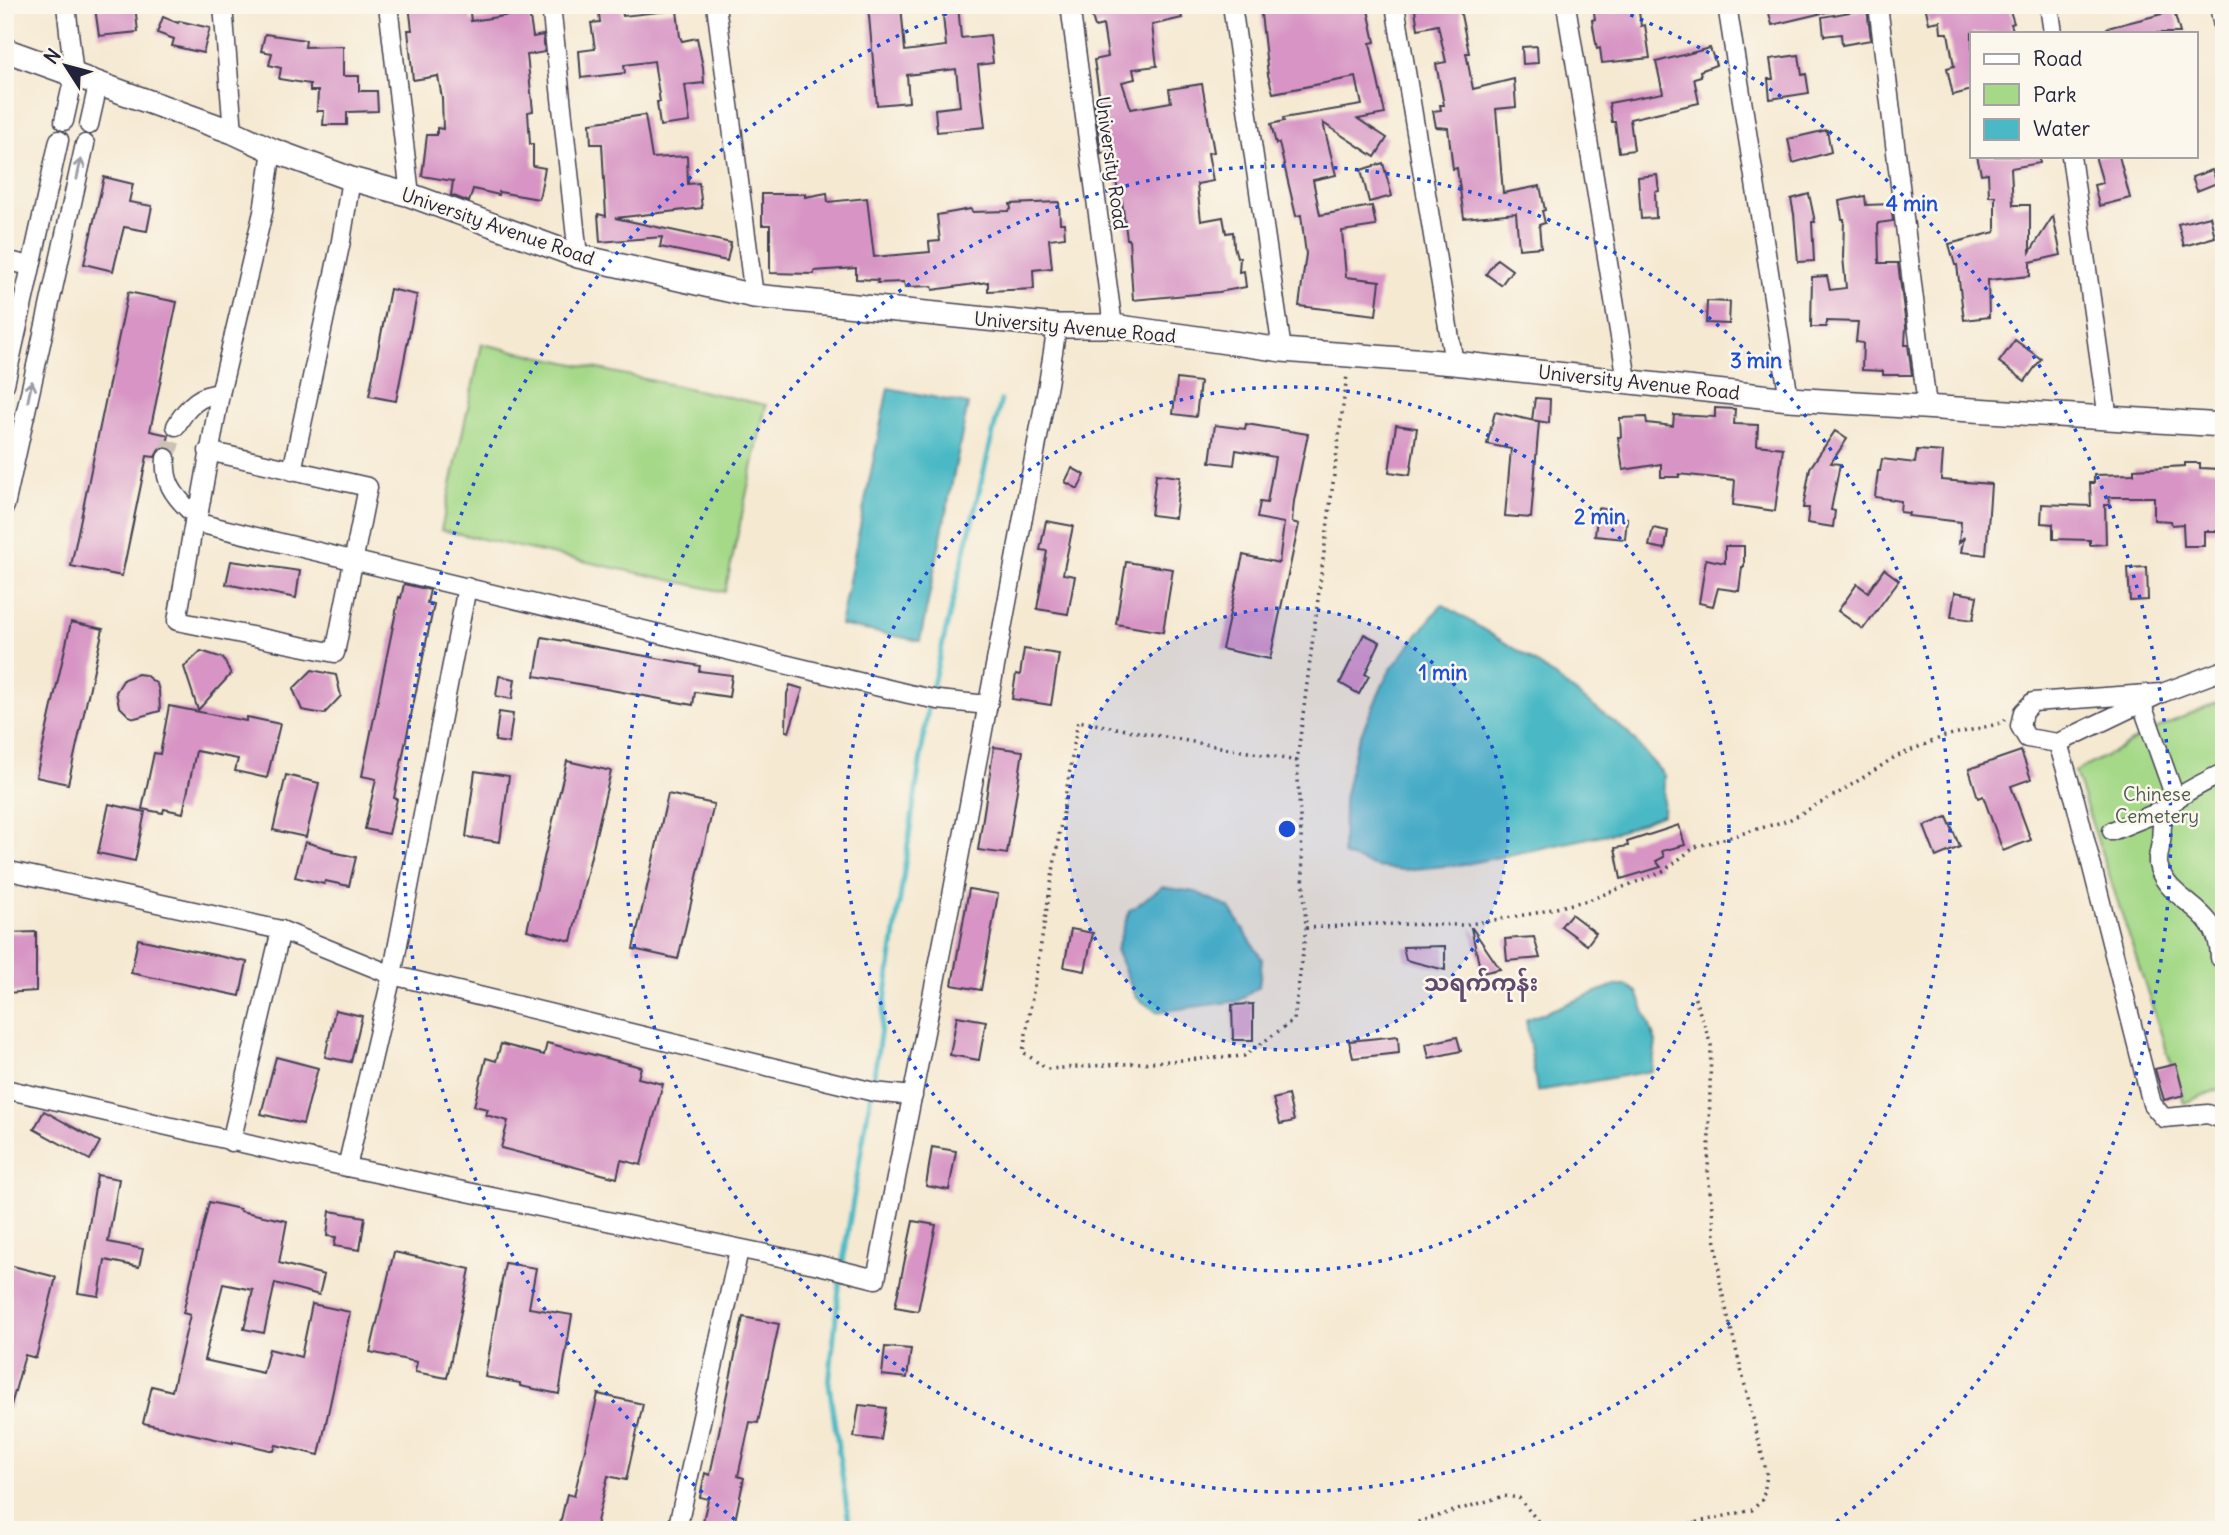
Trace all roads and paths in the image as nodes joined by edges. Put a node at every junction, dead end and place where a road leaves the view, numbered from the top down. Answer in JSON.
{"nodes":[{"id":1,"x":66,"y":5,"type":"edge"},
{"id":2,"x":223,"y":5,"type":"edge"},
{"id":3,"x":388,"y":5,"type":"edge"},
{"id":4,"x":551,"y":5,"type":"edge"},
{"id":5,"x":716,"y":5,"type":"edge"},
{"id":6,"x":1070,"y":5,"type":"edge"},
{"id":7,"x":1232,"y":5,"type":"edge"},
{"id":8,"x":1395,"y":5,"type":"edge"},
{"id":9,"x":1566,"y":5,"type":"edge"},
{"id":10,"x":1727,"y":5,"type":"edge"},
{"id":11,"x":1878,"y":5,"type":"edge"},
{"id":12,"x":2049,"y":5,"type":"edge"},
{"id":13,"x":2219,"y":5,"type":"edge"},
{"id":14,"x":2053,"y":32,"type":"edge"},
{"id":15,"x":2224,"y":32,"type":"edge"},
{"id":16,"x":5,"y":50,"type":"edge"},
{"id":17,"x":74,"y":76,"type":"junction"},
{"id":18,"x":98,"y":85,"type":"junction"},
{"id":19,"x":64,"y":121,"type":"dead end"},
{"id":20,"x":89,"y":125,"type":"dead end"},
{"id":21,"x":233,"y":132,"type":"junction"},
{"id":22,"x":60,"y":140,"type":"dead end"},
{"id":23,"x":85,"y":144,"type":"dead end"},
{"id":24,"x":272,"y":150,"type":"junction"},
{"id":25,"x":2071,"y":158,"type":"edge"},
{"id":26,"x":351,"y":179,"type":"junction"},
{"id":27,"x":410,"y":195,"type":"junction"},
{"id":28,"x":578,"y":256,"type":"junction"},
{"id":29,"x":5,"y":260,"type":"edge"},
{"id":30,"x":30,"y":266,"type":"junction"},
{"id":31,"x":754,"y":296,"type":"junction"},
{"id":32,"x":1057,"y":326,"type":"junction"},
{"id":33,"x":1113,"y":326,"type":"junction"},
{"id":34,"x":1282,"y":349,"type":"junction"},
{"id":35,"x":1349,"y":355,"type":"junction"},
{"id":36,"x":1454,"y":363,"type":"junction"},
{"id":37,"x":1627,"y":380,"type":"junction"},
{"id":38,"x":5,"y":384,"type":"edge"},
{"id":39,"x":220,"y":394,"type":"junction"},
{"id":40,"x":1789,"y":399,"type":"junction"},
{"id":41,"x":1927,"y":406,"type":"junction"},
{"id":42,"x":2108,"y":419,"type":"junction"},
{"id":43,"x":2224,"y":425,"type":"edge"},
{"id":44,"x":176,"y":426,"type":"tunnel mouth"},
{"id":45,"x":208,"y":452,"type":"junction"},
{"id":46,"x":166,"y":458,"type":"tunnel mouth"},
{"id":47,"x":292,"y":471,"type":"junction"},
{"id":48,"x":5,"y":506,"type":"edge"},
{"id":49,"x":197,"y":517,"type":"junction"},
{"id":50,"x":354,"y":560,"type":"junction"},
{"id":51,"x":467,"y":587,"type":"junction"},
{"id":52,"x":2224,"y":670,"type":"edge"},
{"id":53,"x":2162,"y":693,"type":"junction"},
{"id":54,"x":2141,"y":702,"type":"junction"},
{"id":55,"x":988,"y":705,"type":"junction"},
{"id":56,"x":1998,"y":723,"type":"dead end"},
{"id":57,"x":2058,"y":743,"type":"junction"},
{"id":58,"x":1297,"y":761,"type":"junction"},
{"id":59,"x":2224,"y":772,"type":"edge"},
{"id":60,"x":2171,"y":804,"type":"junction"},
{"id":61,"x":2112,"y":831,"type":"dead end"},
{"id":62,"x":5,"y":870,"type":"edge"},
{"id":63,"x":1306,"y":928,"type":"junction"},
{"id":64,"x":281,"y":930,"type":"junction"},
{"id":65,"x":2220,"y":958,"type":"dead end"},
{"id":66,"x":392,"y":975,"type":"junction"},
{"id":67,"x":1695,"y":996,"type":"dead end"},
{"id":68,"x":5,"y":1089,"type":"edge"},
{"id":69,"x":913,"y":1096,"type":"junction"},
{"id":70,"x":2224,"y":1120,"type":"edge"},
{"id":71,"x":231,"y":1142,"type":"junction"},
{"id":72,"x":347,"y":1167,"type":"junction"},
{"id":73,"x":738,"y":1250,"type":"junction"},
{"id":74,"x":1696,"y":1522,"type":"junction"},
{"id":75,"x":677,"y":1530,"type":"edge"},
{"id":76,"x":1391,"y":1530,"type":"edge"},
{"id":77,"x":1545,"y":1530,"type":"edge"},
{"id":78,"x":1662,"y":1530,"type":"edge"},
{"id":79,"x":1691,"y":1530,"type":"edge"}],
"edges":[{"from":1,"to":17,"type":"street"},
{"from":2,"to":21,"type":"street"},
{"from":3,"to":27,"type":"street"},
{"from":4,"to":28,"type":"street"},
{"from":5,"to":31,"type":"street"},
{"from":6,"to":33,"type":"street","name":"University Road"},
{"from":7,"to":34,"type":"street"},
{"from":8,"to":36,"type":"street"},
{"from":9,"to":37,"type":"street"},
{"from":10,"to":40,"type":"street"},
{"from":11,"to":41,"type":"street"},
{"from":12,"to":14,"type":"street"},
{"from":13,"to":15,"type":"street"},
{"from":16,"to":17,"type":"main road","name":"University Avenue Road"},
{"from":17,"to":18,"type":"main road","name":"University Avenue Road"},
{"from":17,"to":19,"type":"street"},
{"from":18,"to":20,"type":"street"},
{"from":18,"to":21,"type":"main road","name":"University Avenue Road"},
{"from":21,"to":24,"type":"main road","name":"University Avenue Road"},
{"from":22,"to":30,"type":"street"},
{"from":48,"to":23,"type":"street","one_way":true},
{"from":24,"to":26,"type":"main road","name":"University Avenue Road"},
{"from":24,"to":39,"type":"street"},
{"from":25,"to":42,"type":"street"},
{"from":26,"to":27,"type":"main road","name":"University Avenue Road"},
{"from":26,"to":47,"type":"street"},
{"from":27,"to":28,"type":"main road","name":"University Avenue Road"},
{"from":28,"to":31,"type":"main road","name":"University Avenue Road"},
{"from":29,"to":30,"type":"street"},
{"from":30,"to":38,"type":"street"},
{"from":31,"to":32,"type":"main road","name":"University Avenue Road"},
{"from":32,"to":33,"type":"main road","name":"University Avenue Road"},
{"from":32,"to":55,"type":"street"},
{"from":33,"to":34,"type":"main road","name":"University Avenue Road"},
{"from":34,"to":35,"type":"main road","name":"University Avenue Road"},
{"from":35,"to":36,"type":"main road","name":"University Avenue Road"},
{"from":35,"to":58,"type":"path"},
{"from":36,"to":37,"type":"main road","name":"University Avenue Road"},
{"from":37,"to":40,"type":"main road","name":"University Avenue Road"},
{"from":39,"to":44,"type":"street"},
{"from":39,"to":45,"type":"street"},
{"from":40,"to":41,"type":"main road","name":"University Avenue Road"},
{"from":41,"to":42,"type":"main road","name":"University Avenue Road"},
{"from":42,"to":43,"type":"main road","name":"University Avenue Road"},
{"from":45,"to":47,"type":"street"},
{"from":45,"to":49,"type":"street"},
{"from":46,"to":49,"type":"street"},
{"from":47,"to":50,"type":"street"},
{"from":49,"to":50,"type":"street"},
{"from":49,"to":50,"type":"street"},
{"from":50,"to":51,"type":"street"},
{"from":51,"to":55,"type":"street"},
{"from":51,"to":66,"type":"street"},
{"from":52,"to":53,"type":"street"},
{"from":53,"to":54,"type":"street"},
{"from":53,"to":57,"type":"street"},
{"from":54,"to":57,"type":"street"},
{"from":54,"to":60,"type":"street"},
{"from":55,"to":69,"type":"street"},
{"from":56,"to":63,"type":"path"},
{"from":57,"to":70,"type":"street"},
{"from":58,"to":63,"type":"path"},
{"from":58,"to":63,"type":"path"},
{"from":59,"to":60,"type":"street"},
{"from":60,"to":61,"type":"street"},
{"from":60,"to":65,"type":"street"},
{"from":62,"to":64,"type":"street"},
{"from":64,"to":66,"type":"street"},
{"from":64,"to":71,"type":"street"},
{"from":66,"to":69,"type":"street"},
{"from":66,"to":72,"type":"street"},
{"from":67,"to":74,"type":"path"},
{"from":68,"to":71,"type":"street"},
{"from":69,"to":73,"type":"street"},
{"from":71,"to":72,"type":"street"},
{"from":72,"to":73,"type":"street"},
{"from":73,"to":75,"type":"street"},
{"from":74,"to":78,"type":"path"},
{"from":74,"to":79,"type":"path"},
{"from":76,"to":77,"type":"path"}]}
